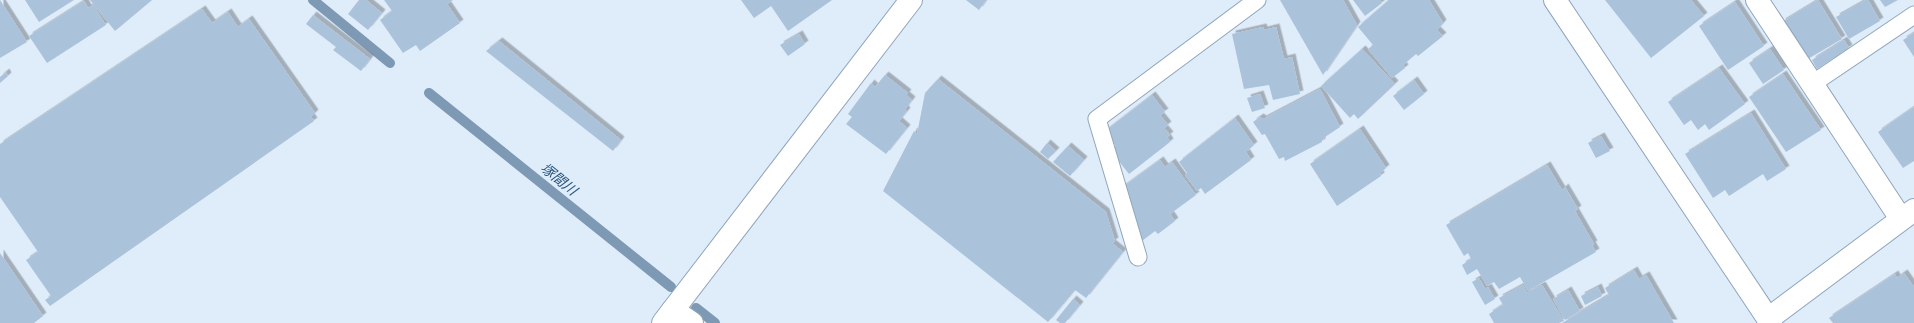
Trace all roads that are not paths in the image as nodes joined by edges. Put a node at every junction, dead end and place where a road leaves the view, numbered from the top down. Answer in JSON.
{"nodes":[{"id":1,"x":911,"y":0,"type":"edge"},
{"id":2,"x":1258,"y":0,"type":"edge"},
{"id":3,"x":1555,"y":0,"type":"edge"},
{"id":4,"x":1757,"y":0,"type":"edge"},
{"id":5,"x":1914,"y":15,"type":"edge"},
{"id":6,"x":1812,"y":84,"type":"junction"},
{"id":7,"x":1907,"y":214,"type":"edge"},
{"id":8,"x":1138,"y":257,"type":"dead end"},
{"id":9,"x":668,"y":317,"type":"edge"},
{"id":10,"x":1770,"y":321,"type":"edge"},
{"id":11,"x":692,"y":323,"type":"edge"}],
"edges":[{"from":1,"to":9,"type":"street"},
{"from":2,"to":8,"type":"lane"},
{"from":3,"to":10,"type":"street"},
{"from":4,"to":6,"type":"street"},
{"from":5,"to":6,"type":"lane"},
{"from":6,"to":7,"type":"street"},
{"from":7,"to":10,"type":"street"},
{"from":9,"to":11,"type":"street"}]}
